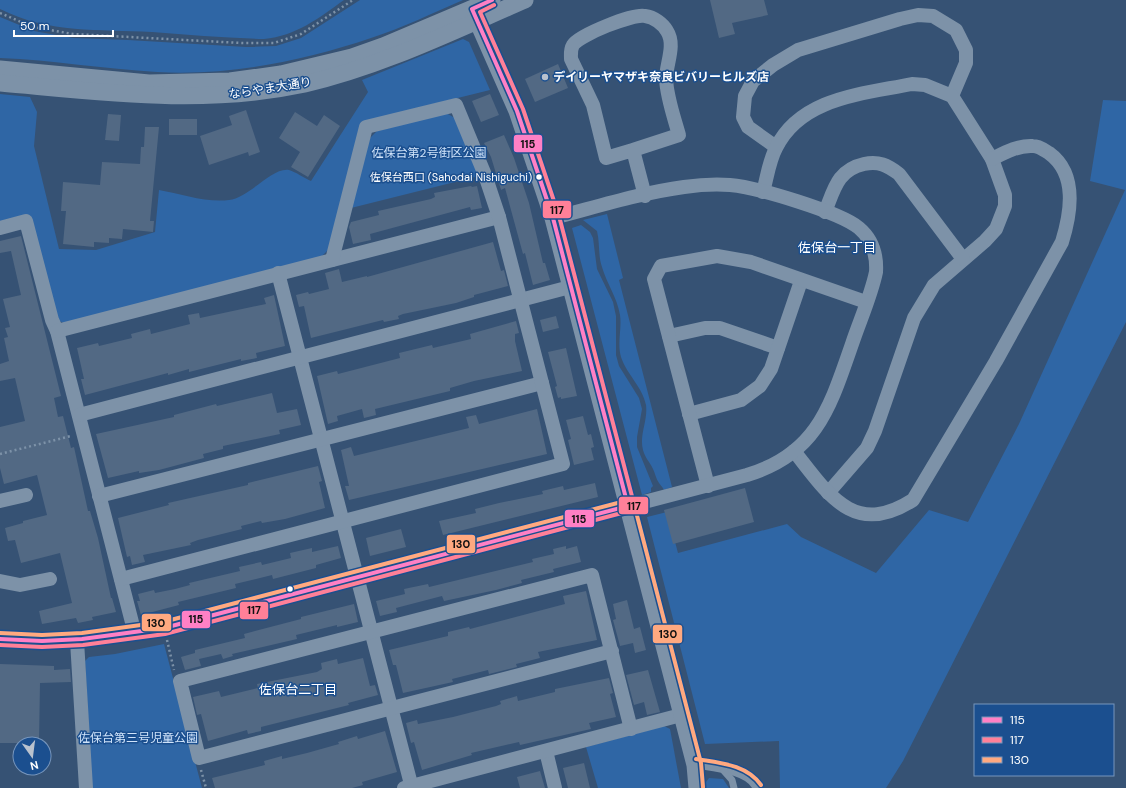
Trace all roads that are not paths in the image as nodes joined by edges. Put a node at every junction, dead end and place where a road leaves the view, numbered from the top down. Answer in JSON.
{"nodes":[{"id":1,"x":492,"y":0,"type":"edge"},
{"id":2,"x":526,"y":0,"type":"edge"},
{"id":3,"x":475,"y":15,"type":"junction"},
{"id":4,"x":0,"y":69,"type":"edge"},
{"id":5,"x":0,"y":83,"type":"edge"},
{"id":6,"x":952,"y":96,"type":"junction"},
{"id":7,"x":776,"y":148,"type":"junction"},
{"id":8,"x":633,"y":150,"type":"junction"},
{"id":9,"x":992,"y":159,"type":"junction"},
{"id":10,"x":763,"y":192,"type":"junction"},
{"id":11,"x":644,"y":196,"type":"junction"},
{"id":12,"x":825,"y":212,"type":"junction"},
{"id":13,"x":499,"y":217,"type":"junction"},
{"id":14,"x":554,"y":218,"type":"junction"},
{"id":15,"x":0,"y":228,"type":"edge"},
{"id":16,"x":963,"y":259,"type":"junction"},
{"id":17,"x":332,"y":260,"type":"junction"},
{"id":18,"x":278,"y":273,"type":"junction"},
{"id":19,"x":801,"y":281,"type":"junction"},
{"id":20,"x":570,"y":287,"type":"junction"},
{"id":21,"x":521,"y":300,"type":"junction"},
{"id":22,"x":866,"y":302,"type":"junction"},
{"id":23,"x":57,"y":331,"type":"junction"},
{"id":24,"x":669,"y":336,"type":"junction"},
{"id":25,"x":778,"y":348,"type":"junction"},
{"id":26,"x":300,"y":357,"type":"junction"},
{"id":27,"x":542,"y":383,"type":"junction"},
{"id":28,"x":689,"y":414,"type":"junction"},
{"id":29,"x":79,"y":415,"type":"junction"},
{"id":30,"x":322,"y":440,"type":"junction"},
{"id":31,"x":794,"y":451,"type":"junction"},
{"id":32,"x":708,"y":486,"type":"junction"},
{"id":33,"x":828,"y":493,"type":"junction"},
{"id":34,"x":26,"y":495,"type":"dead end"},
{"id":35,"x":99,"y":496,"type":"junction"},
{"id":36,"x":0,"y":501,"type":"edge"},
{"id":37,"x":628,"y":506,"type":"junction"},
{"id":38,"x":343,"y":521,"type":"junction"},
{"id":39,"x":357,"y":576,"type":"junction"},
{"id":40,"x":50,"y":579,"type":"dead end"},
{"id":41,"x":121,"y":579,"type":"junction"},
{"id":42,"x":0,"y":582,"type":"edge"},
{"id":43,"x":371,"y":631,"type":"junction"},
{"id":44,"x":135,"y":634,"type":"junction"},
{"id":45,"x":0,"y":639,"type":"edge"},
{"id":46,"x":77,"y":641,"type":"junction"},
{"id":47,"x":612,"y":651,"type":"junction"},
{"id":48,"x":391,"y":708,"type":"junction"},
{"id":49,"x":681,"y":715,"type":"junction"},
{"id":50,"x":631,"y":729,"type":"junction"},
{"id":51,"x":546,"y":751,"type":"junction"},
{"id":52,"x":695,"y":765,"type":"junction"},
{"id":53,"x":724,"y":771,"type":"junction"},
{"id":54,"x":409,"y":787,"type":"edge"},
{"id":55,"x":86,"y":788,"type":"edge"},
{"id":56,"x":555,"y":788,"type":"edge"},
{"id":57,"x":697,"y":788,"type":"edge"},
{"id":58,"x":734,"y":788,"type":"edge"},
{"id":59,"x":756,"y":788,"type":"edge"}],
"edges":[{"from":1,"to":3,"type":"street","name":"ならやま大通り"},
{"from":2,"to":3,"type":"street","name":"ならやま大通り"},
{"from":3,"to":4,"type":"street","name":"ならやま大通り"},
{"from":3,"to":5,"type":"street","name":"ならやま大通り"},
{"from":3,"to":14,"type":"street"},
{"from":6,"to":7,"type":"street"},
{"from":6,"to":7,"type":"street"},
{"from":6,"to":9,"type":"street"},
{"from":7,"to":10,"type":"street"},
{"from":8,"to":8,"type":"street"},
{"from":8,"to":11,"type":"street"},
{"from":9,"to":16,"type":"street"},
{"from":9,"to":33,"type":"street"},
{"from":10,"to":11,"type":"street"},
{"from":10,"to":12,"type":"street"},
{"from":11,"to":14,"type":"street"},
{"from":12,"to":16,"type":"street"},
{"from":12,"to":22,"type":"street"},
{"from":13,"to":17,"type":"street"},
{"from":13,"to":17,"type":"street"},
{"from":13,"to":21,"type":"street"},
{"from":14,"to":20,"type":"street"},
{"from":15,"to":23,"type":"street"},
{"from":16,"to":33,"type":"street"},
{"from":17,"to":18,"type":"street"},
{"from":18,"to":23,"type":"street"},
{"from":18,"to":26,"type":"street"},
{"from":19,"to":22,"type":"street"},
{"from":19,"to":24,"type":"street"},
{"from":19,"to":25,"type":"street"},
{"from":20,"to":21,"type":"street"},
{"from":20,"to":37,"type":"street"},
{"from":21,"to":26,"type":"street"},
{"from":21,"to":27,"type":"street"},
{"from":22,"to":31,"type":"street"},
{"from":23,"to":29,"type":"street"},
{"from":24,"to":25,"type":"street"},
{"from":24,"to":28,"type":"street"},
{"from":25,"to":28,"type":"street"},
{"from":26,"to":29,"type":"street"},
{"from":26,"to":30,"type":"street"},
{"from":27,"to":30,"type":"street"},
{"from":27,"to":38,"type":"street"},
{"from":28,"to":32,"type":"street"},
{"from":29,"to":35,"type":"street"},
{"from":30,"to":35,"type":"street"},
{"from":30,"to":38,"type":"street"},
{"from":31,"to":32,"type":"street"},
{"from":31,"to":33,"type":"street"},
{"from":32,"to":37,"type":"street"},
{"from":34,"to":36,"type":"street"},
{"from":35,"to":41,"type":"street"},
{"from":37,"to":39,"type":"street"},
{"from":37,"to":49,"type":"street"},
{"from":38,"to":39,"type":"street"},
{"from":38,"to":41,"type":"street"},
{"from":39,"to":43,"type":"street"},
{"from":39,"to":44,"type":"street"},
{"from":40,"to":42,"type":"street"},
{"from":41,"to":44,"type":"street"},
{"from":43,"to":47,"type":"street"},
{"from":43,"to":48,"type":"street"},
{"from":43,"to":48,"type":"street"},
{"from":44,"to":46,"type":"street"},
{"from":45,"to":46,"type":"street"},
{"from":46,"to":55,"type":"street"},
{"from":47,"to":48,"type":"street"},
{"from":47,"to":50,"type":"street"},
{"from":48,"to":54,"type":"street"},
{"from":49,"to":50,"type":"street"},
{"from":49,"to":52,"type":"street"},
{"from":50,"to":51,"type":"street"},
{"from":51,"to":54,"type":"street"},
{"from":51,"to":56,"type":"street"},
{"from":52,"to":53,"type":"lane"},
{"from":52,"to":57,"type":"street"},
{"from":53,"to":58,"type":"lane"},
{"from":53,"to":59,"type":"lane"}]}
